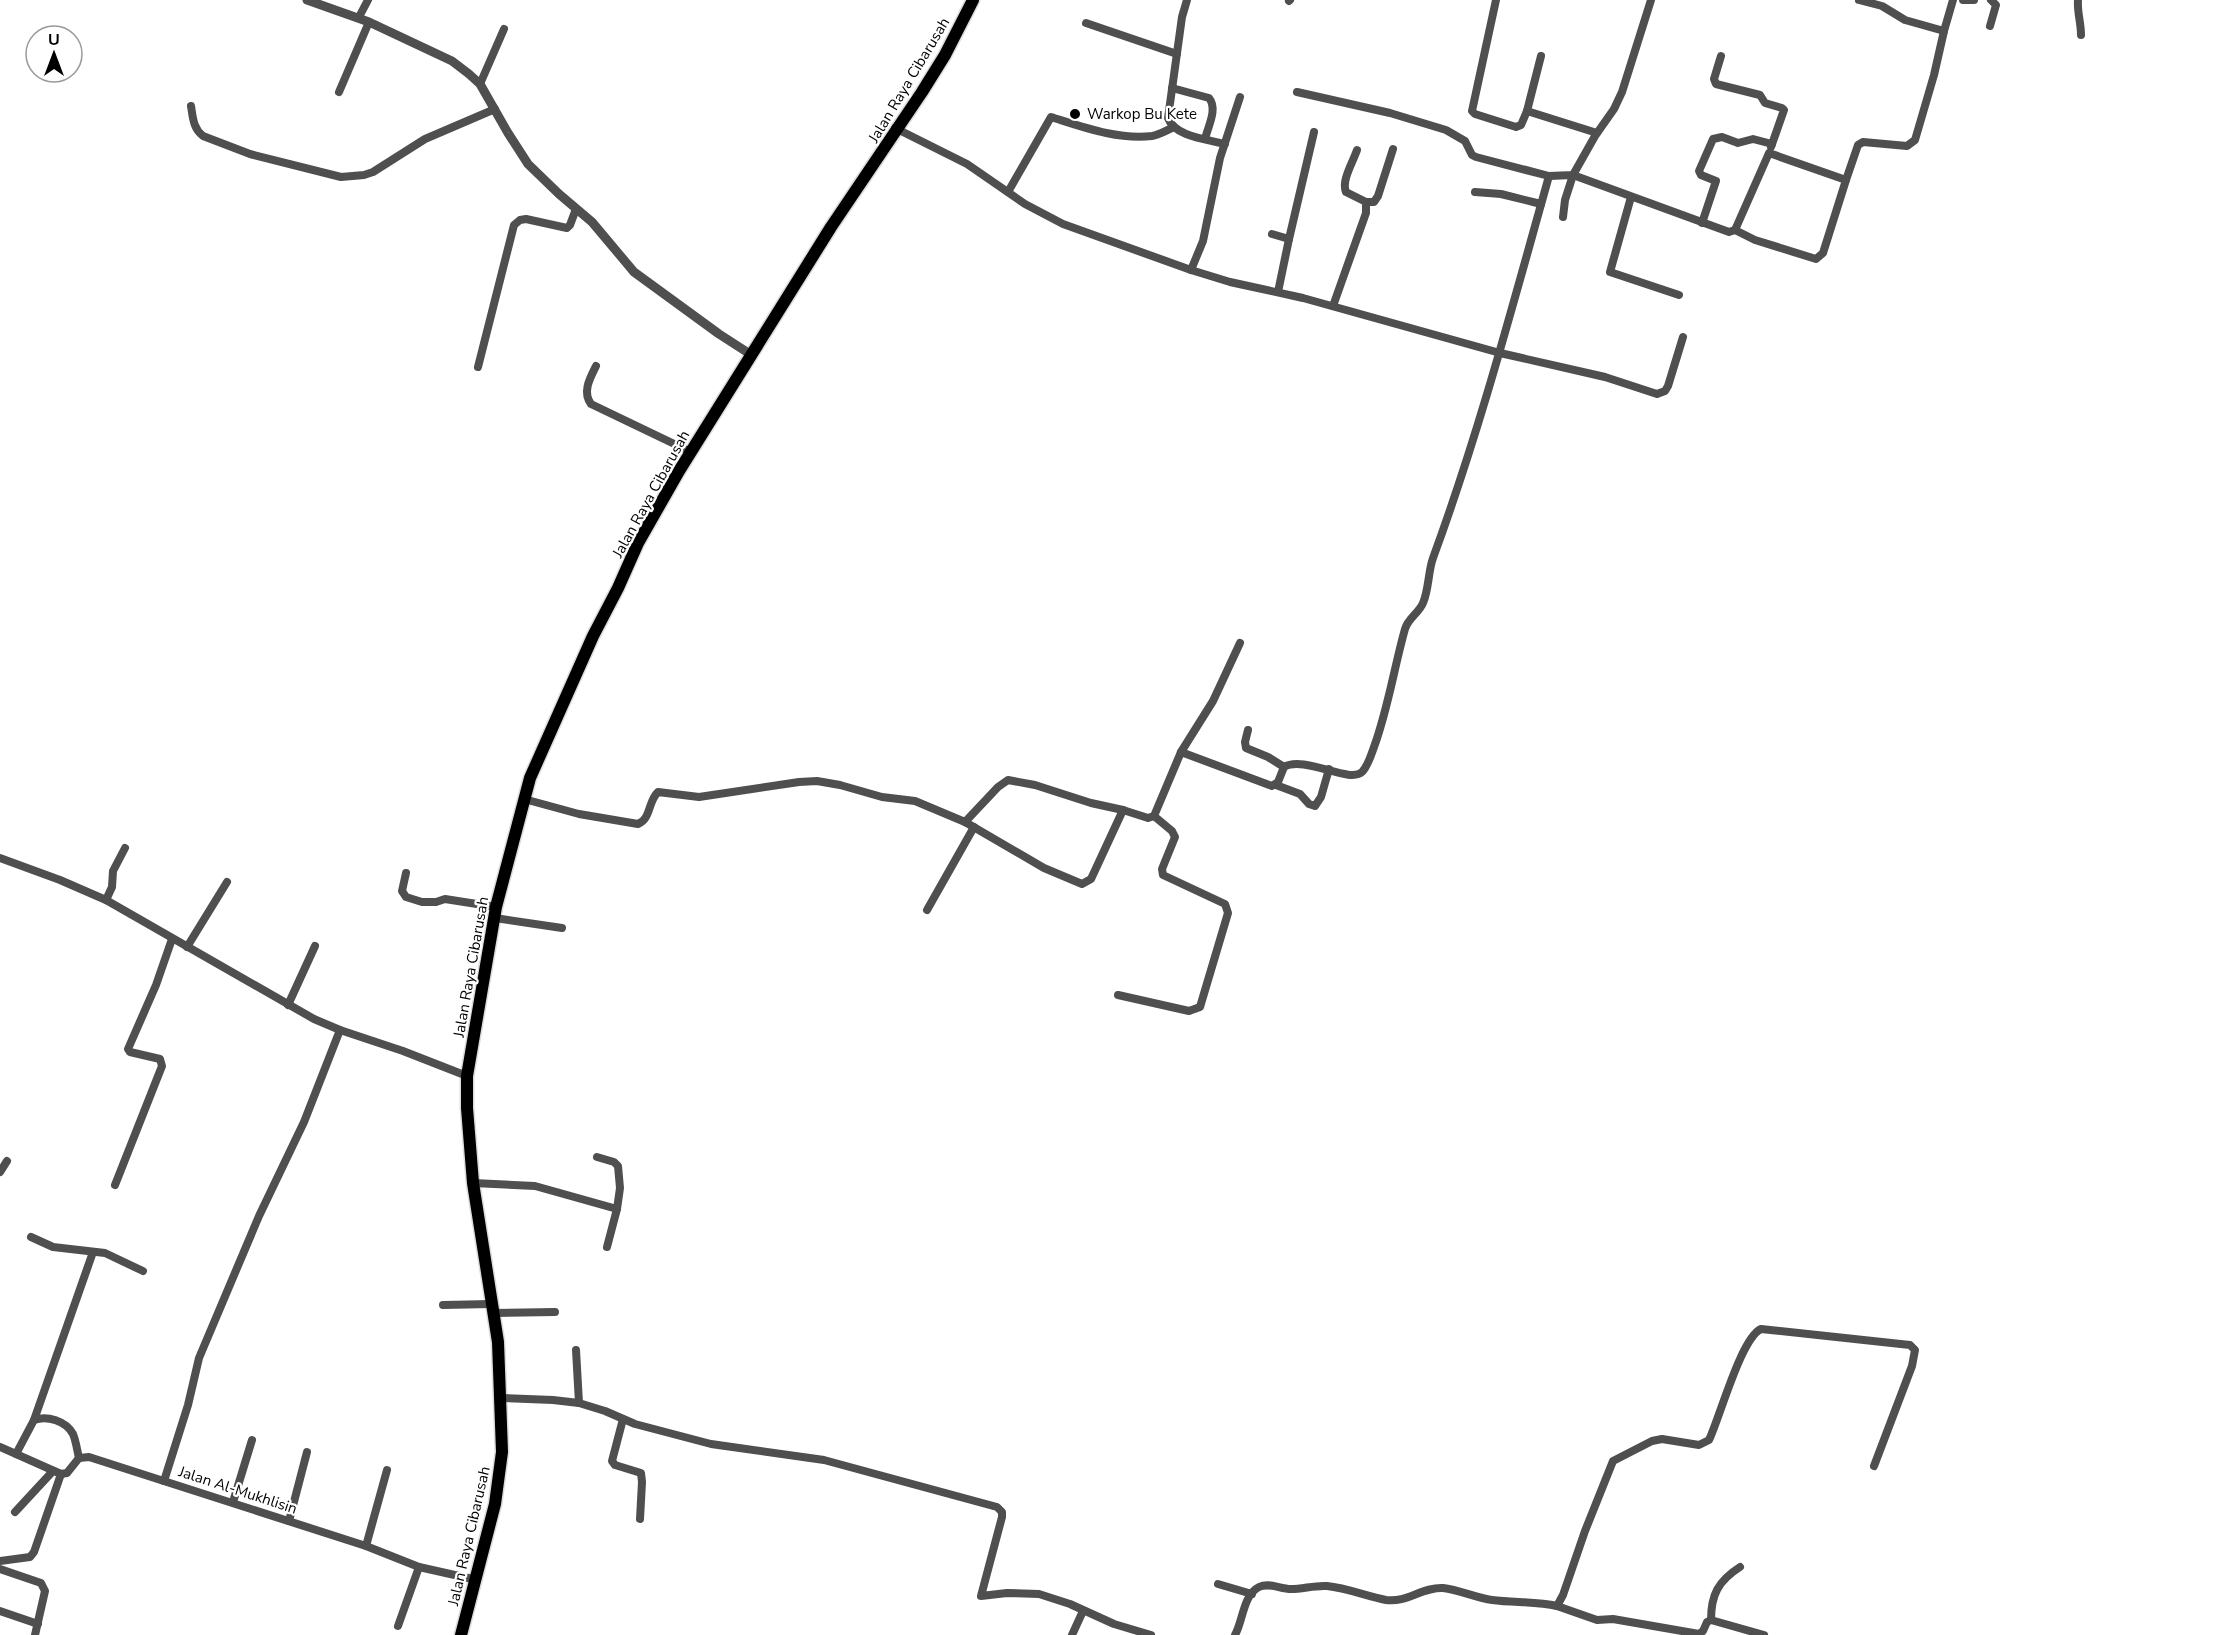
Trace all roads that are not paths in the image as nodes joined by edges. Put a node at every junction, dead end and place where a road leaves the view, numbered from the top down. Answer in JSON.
{"nodes":[{"id":1,"x":307,"y":0,"type":"edge"},
{"id":2,"x":368,"y":0,"type":"edge"},
{"id":3,"x":971,"y":0,"type":"edge"},
{"id":4,"x":1186,"y":0,"type":"edge"},
{"id":5,"x":1496,"y":0,"type":"edge"},
{"id":6,"x":1651,"y":0,"type":"edge"},
{"id":7,"x":1862,"y":0,"type":"edge"},
{"id":8,"x":1953,"y":0,"type":"edge"},
{"id":9,"x":1963,"y":0,"type":"edge"},
{"id":10,"x":1974,"y":0,"type":"edge"},
{"id":11,"x":1992,"y":0,"type":"edge"},
{"id":12,"x":2078,"y":0,"type":"edge"},
{"id":13,"x":358,"y":17,"type":"junction"},
{"id":14,"x":369,"y":22,"type":"junction"},
{"id":15,"x":1086,"y":23,"type":"dead end"},
{"id":16,"x":1990,"y":26,"type":"dead end"},
{"id":17,"x":504,"y":29,"type":"dead end"},
{"id":18,"x":1944,"y":31,"type":"junction"},
{"id":19,"x":2081,"y":34,"type":"dead end"},
{"id":20,"x":1177,"y":54,"type":"junction"},
{"id":21,"x":1541,"y":56,"type":"dead end"},
{"id":22,"x":1721,"y":56,"type":"dead end"},
{"id":23,"x":480,"y":84,"type":"junction"},
{"id":24,"x":1172,"y":88,"type":"junction"},
{"id":25,"x":339,"y":92,"type":"dead end"},
{"id":26,"x":1297,"y":92,"type":"dead end"},
{"id":27,"x":1240,"y":98,"type":"dead end"},
{"id":28,"x":191,"y":106,"type":"dead end"},
{"id":29,"x":495,"y":110,"type":"junction"},
{"id":30,"x":1527,"y":111,"type":"junction"},
{"id":31,"x":1174,"y":128,"type":"junction"},
{"id":32,"x":896,"y":129,"type":"junction"},
{"id":33,"x":1314,"y":132,"type":"dead end"},
{"id":34,"x":1597,"y":133,"type":"junction"},
{"id":35,"x":1205,"y":139,"type":"junction"},
{"id":36,"x":1225,"y":144,"type":"junction"},
{"id":37,"x":1393,"y":149,"type":"dead end"},
{"id":38,"x":1770,"y":149,"type":"junction"},
{"id":39,"x":1357,"y":150,"type":"dead end"},
{"id":40,"x":1574,"y":175,"type":"junction"},
{"id":41,"x":1549,"y":176,"type":"junction"},
{"id":42,"x":1846,"y":180,"type":"junction"},
{"id":43,"x":1008,"y":192,"type":"junction"},
{"id":44,"x":1475,"y":192,"type":"dead end"},
{"id":45,"x":1630,"y":197,"type":"junction"},
{"id":46,"x":1366,"y":202,"type":"junction"},
{"id":47,"x":1541,"y":204,"type":"junction"},
{"id":48,"x":576,"y":209,"type":"junction"},
{"id":49,"x":1563,"y":217,"type":"dead end"},
{"id":50,"x":1702,"y":223,"type":"junction"},
{"id":51,"x":1735,"y":230,"type":"junction"},
{"id":52,"x":1272,"y":234,"type":"dead end"},
{"id":53,"x":1289,"y":238,"type":"junction"},
{"id":54,"x":1191,"y":270,"type":"junction"},
{"id":55,"x":1278,"y":292,"type":"junction"},
{"id":56,"x":1679,"y":296,"type":"dead end"},
{"id":57,"x":1333,"y":306,"type":"junction"},
{"id":58,"x":1683,"y":337,"type":"dead end"},
{"id":59,"x":1500,"y":353,"type":"junction"},
{"id":60,"x":750,"y":354,"type":"junction"},
{"id":61,"x":596,"y":366,"type":"dead end"},
{"id":62,"x":478,"y":367,"type":"dead end"},
{"id":63,"x":691,"y":452,"type":"junction"},
{"id":64,"x":1240,"y":643,"type":"dead end"},
{"id":65,"x":1248,"y":730,"type":"dead end"},
{"id":66,"x":1181,"y":752,"type":"junction"},
{"id":67,"x":1284,"y":767,"type":"junction"},
{"id":68,"x":1329,"y":769,"type":"junction"},
{"id":69,"x":1276,"y":785,"type":"junction"},
{"id":70,"x":524,"y":799,"type":"junction"},
{"id":71,"x":1123,"y":810,"type":"junction"},
{"id":72,"x":1154,"y":816,"type":"junction"},
{"id":73,"x":965,"y":822,"type":"junction"},
{"id":74,"x":974,"y":827,"type":"junction"},
{"id":75,"x":125,"y":848,"type":"dead end"},
{"id":76,"x":0,"y":858,"type":"edge"},
{"id":77,"x":406,"y":873,"type":"dead end"},
{"id":78,"x":227,"y":882,"type":"dead end"},
{"id":79,"x":106,"y":900,"type":"junction"},
{"id":80,"x":927,"y":910,"type":"dead end"},
{"id":81,"x":496,"y":912,"type":"junction"},
{"id":82,"x":562,"y":928,"type":"dead end"},
{"id":83,"x":172,"y":939,"type":"junction"},
{"id":84,"x":315,"y":946,"type":"dead end"},
{"id":85,"x":188,"y":947,"type":"junction"},
{"id":86,"x":1118,"y":995,"type":"dead end"},
{"id":87,"x":288,"y":1005,"type":"junction"},
{"id":88,"x":340,"y":1030,"type":"junction"},
{"id":89,"x":467,"y":1076,"type":"junction"},
{"id":90,"x":597,"y":1157,"type":"dead end"},
{"id":91,"x":7,"y":1161,"type":"dead end"},
{"id":92,"x":0,"y":1172,"type":"edge"},
{"id":93,"x":473,"y":1183,"type":"junction"},
{"id":94,"x":115,"y":1185,"type":"dead end"},
{"id":95,"x":617,"y":1209,"type":"junction"},
{"id":96,"x":31,"y":1237,"type":"dead end"},
{"id":97,"x":607,"y":1247,"type":"dead end"},
{"id":98,"x":93,"y":1252,"type":"junction"},
{"id":99,"x":143,"y":1271,"type":"dead end"},
{"id":100,"x":443,"y":1305,"type":"dead end"},
{"id":101,"x":492,"y":1309,"type":"junction"},
{"id":102,"x":555,"y":1312,"type":"dead end"},
{"id":103,"x":576,"y":1350,"type":"dead end"},
{"id":104,"x":501,"y":1398,"type":"junction"},
{"id":105,"x":579,"y":1404,"type":"junction"},
{"id":106,"x":623,"y":1419,"type":"junction"},
{"id":107,"x":34,"y":1420,"type":"junction"},
{"id":108,"x":252,"y":1440,"type":"dead end"},
{"id":109,"x":0,"y":1447,"type":"edge"},
{"id":110,"x":307,"y":1452,"type":"dead end"},
{"id":111,"x":16,"y":1454,"type":"junction"},
{"id":112,"x":79,"y":1458,"type":"junction"},
{"id":113,"x":1874,"y":1466,"type":"dead end"},
{"id":114,"x":387,"y":1470,"type":"dead end"},
{"id":115,"x":57,"y":1472,"type":"junction"},
{"id":116,"x":164,"y":1481,"type":"junction"},
{"id":117,"x":233,"y":1502,"type":"junction"},
{"id":118,"x":15,"y":1512,"type":"dead end"},
{"id":119,"x":640,"y":1519,"type":"dead end"},
{"id":120,"x":289,"y":1521,"type":"junction"},
{"id":121,"x":366,"y":1546,"type":"junction"},
{"id":122,"x":0,"y":1561,"type":"edge"},
{"id":123,"x":419,"y":1567,"type":"junction"},
{"id":124,"x":1740,"y":1567,"type":"dead end"},
{"id":125,"x":0,"y":1569,"type":"edge"},
{"id":126,"x":477,"y":1580,"type":"junction"},
{"id":127,"x":1218,"y":1584,"type":"dead end"},
{"id":128,"x":1252,"y":1594,"type":"junction"},
{"id":129,"x":1557,"y":1606,"type":"junction"},
{"id":130,"x":0,"y":1611,"type":"edge"},
{"id":131,"x":1083,"y":1611,"type":"junction"},
{"id":132,"x":1711,"y":1620,"type":"junction"},
{"id":133,"x":38,"y":1624,"type":"junction"},
{"id":134,"x":398,"y":1626,"type":"dead end"},
{"id":135,"x":1692,"y":1634,"type":"edge"},
{"id":136,"x":35,"y":1635,"type":"edge"},
{"id":137,"x":461,"y":1635,"type":"edge"},
{"id":138,"x":1072,"y":1635,"type":"edge"},
{"id":139,"x":1151,"y":1635,"type":"edge"},
{"id":140,"x":1234,"y":1635,"type":"edge"},
{"id":141,"x":1764,"y":1635,"type":"edge"}],
"edges":[{"from":1,"to":13,"type":"street"},
{"from":2,"to":13,"type":"street"},
{"from":3,"to":32,"type":"main road","name":"Jalan Raya Cibarusah"},
{"from":4,"to":20,"type":"street"},
{"from":5,"to":30,"type":"street"},
{"from":6,"to":34,"type":"street"},
{"from":7,"to":18,"type":"street"},
{"from":8,"to":18,"type":"street"},
{"from":9,"to":10,"type":"street"},
{"from":11,"to":16,"type":"street"},
{"from":12,"to":19,"type":"street"},
{"from":13,"to":14,"type":"street"},
{"from":14,"to":23,"type":"street"},
{"from":14,"to":25,"type":"street"},
{"from":15,"to":20,"type":"street"},
{"from":17,"to":23,"type":"street"},
{"from":18,"to":42,"type":"street"},
{"from":20,"to":24,"type":"street"},
{"from":21,"to":30,"type":"street"},
{"from":22,"to":38,"type":"street"},
{"from":23,"to":29,"type":"street"},
{"from":24,"to":31,"type":"street"},
{"from":24,"to":35,"type":"street"},
{"from":26,"to":41,"type":"street"},
{"from":27,"to":36,"type":"street"},
{"from":28,"to":29,"type":"street"},
{"from":29,"to":48,"type":"street"},
{"from":30,"to":34,"type":"street"},
{"from":31,"to":35,"type":"street"},
{"from":31,"to":43,"type":"street"},
{"from":32,"to":43,"type":"street"},
{"from":32,"to":60,"type":"main road","name":"Jalan Raya Cibarusah"},
{"from":33,"to":53,"type":"street"},
{"from":34,"to":40,"type":"street"},
{"from":35,"to":36,"type":"street"},
{"from":36,"to":54,"type":"street"},
{"from":37,"to":46,"type":"street"},
{"from":38,"to":42,"type":"street"},
{"from":38,"to":50,"type":"street"},
{"from":38,"to":51,"type":"street"},
{"from":39,"to":46,"type":"street"},
{"from":40,"to":41,"type":"street"},
{"from":40,"to":45,"type":"street"},
{"from":40,"to":49,"type":"street"},
{"from":41,"to":47,"type":"street"},
{"from":42,"to":51,"type":"street"},
{"from":43,"to":54,"type":"street"},
{"from":44,"to":47,"type":"street"},
{"from":45,"to":50,"type":"street"},
{"from":45,"to":56,"type":"street"},
{"from":46,"to":57,"type":"street"},
{"from":47,"to":59,"type":"street"},
{"from":48,"to":60,"type":"street"},
{"from":48,"to":62,"type":"street"},
{"from":50,"to":51,"type":"street"},
{"from":52,"to":53,"type":"street"},
{"from":53,"to":55,"type":"street"},
{"from":54,"to":55,"type":"street"},
{"from":55,"to":57,"type":"street"},
{"from":57,"to":59,"type":"street"},
{"from":58,"to":59,"type":"street"},
{"from":59,"to":68,"type":"street"},
{"from":60,"to":63,"type":"main road","name":"Jalan Raya Cibarusah"},
{"from":61,"to":63,"type":"street"},
{"from":63,"to":70,"type":"main road","name":"Jalan Raya Cibarusah"},
{"from":64,"to":66,"type":"street"},
{"from":65,"to":67,"type":"street"},
{"from":66,"to":69,"type":"street"},
{"from":66,"to":72,"type":"street"},
{"from":67,"to":68,"type":"street"},
{"from":67,"to":69,"type":"street"},
{"from":68,"to":69,"type":"street"},
{"from":70,"to":73,"type":"street"},
{"from":70,"to":81,"type":"main road","name":"Jalan Raya Cibarusah"},
{"from":71,"to":72,"type":"street"},
{"from":71,"to":73,"type":"street"},
{"from":71,"to":74,"type":"street"},
{"from":72,"to":86,"type":"street"},
{"from":73,"to":74,"type":"street"},
{"from":74,"to":80,"type":"street"},
{"from":75,"to":79,"type":"street"},
{"from":76,"to":79,"type":"street"},
{"from":77,"to":81,"type":"street"},
{"from":78,"to":85,"type":"street"},
{"from":79,"to":83,"type":"street"},
{"from":81,"to":82,"type":"street"},
{"from":81,"to":89,"type":"main road","name":"Jalan Raya Cibarusah"},
{"from":83,"to":85,"type":"street"},
{"from":83,"to":94,"type":"street"},
{"from":84,"to":87,"type":"street"},
{"from":85,"to":87,"type":"street"},
{"from":87,"to":88,"type":"street"},
{"from":88,"to":89,"type":"street"},
{"from":88,"to":116,"type":"street"},
{"from":89,"to":93,"type":"main road","name":"Jalan Raya Cibarusah"},
{"from":90,"to":95,"type":"street"},
{"from":91,"to":92,"type":"street"},
{"from":93,"to":95,"type":"street"},
{"from":93,"to":101,"type":"main road","name":"Jalan Raya Cibarusah"},
{"from":95,"to":97,"type":"street"},
{"from":96,"to":98,"type":"street"},
{"from":98,"to":99,"type":"street"},
{"from":98,"to":107,"type":"street"},
{"from":100,"to":101,"type":"street"},
{"from":101,"to":102,"type":"street"},
{"from":101,"to":104,"type":"main road","name":"Jalan Raya Cibarusah"},
{"from":103,"to":105,"type":"street"},
{"from":104,"to":105,"type":"street"},
{"from":104,"to":126,"type":"main road","name":"Jalan Raya Cibarusah"},
{"from":105,"to":106,"type":"street"},
{"from":106,"to":119,"type":"street"},
{"from":106,"to":131,"type":"street"},
{"from":107,"to":111,"type":"street"},
{"from":107,"to":112,"type":"street"},
{"from":108,"to":117,"type":"street"},
{"from":109,"to":111,"type":"street"},
{"from":110,"to":120,"type":"street"},
{"from":111,"to":115,"type":"street"},
{"from":112,"to":115,"type":"street"},
{"from":112,"to":116,"type":"street","name":"Jalan Al-Mukhlisin"},
{"from":113,"to":129,"type":"street"},
{"from":114,"to":121,"type":"street"},
{"from":115,"to":118,"type":"street"},
{"from":115,"to":122,"type":"street"},
{"from":116,"to":117,"type":"street","name":"Jalan Al-Mukhlisin"},
{"from":117,"to":120,"type":"street","name":"Jalan Al-Mukhlisin"},
{"from":120,"to":121,"type":"street","name":"Jalan Al-Mukhlisin"},
{"from":121,"to":123,"type":"street","name":"Jalan Al-Mukhlisin"},
{"from":123,"to":126,"type":"street","name":"Jalan Al-Mukhlisin"},
{"from":123,"to":134,"type":"street"},
{"from":124,"to":132,"type":"street"},
{"from":125,"to":133,"type":"street"},
{"from":126,"to":137,"type":"main road","name":"Jalan Raya Cibarusah"},
{"from":127,"to":128,"type":"street"},
{"from":128,"to":129,"type":"street"},
{"from":128,"to":140,"type":"street"},
{"from":129,"to":135,"type":"street"},
{"from":130,"to":133,"type":"street"},
{"from":131,"to":138,"type":"street"},
{"from":131,"to":139,"type":"street"},
{"from":132,"to":135,"type":"street"},
{"from":132,"to":141,"type":"street"},
{"from":133,"to":136,"type":"street"}]}
